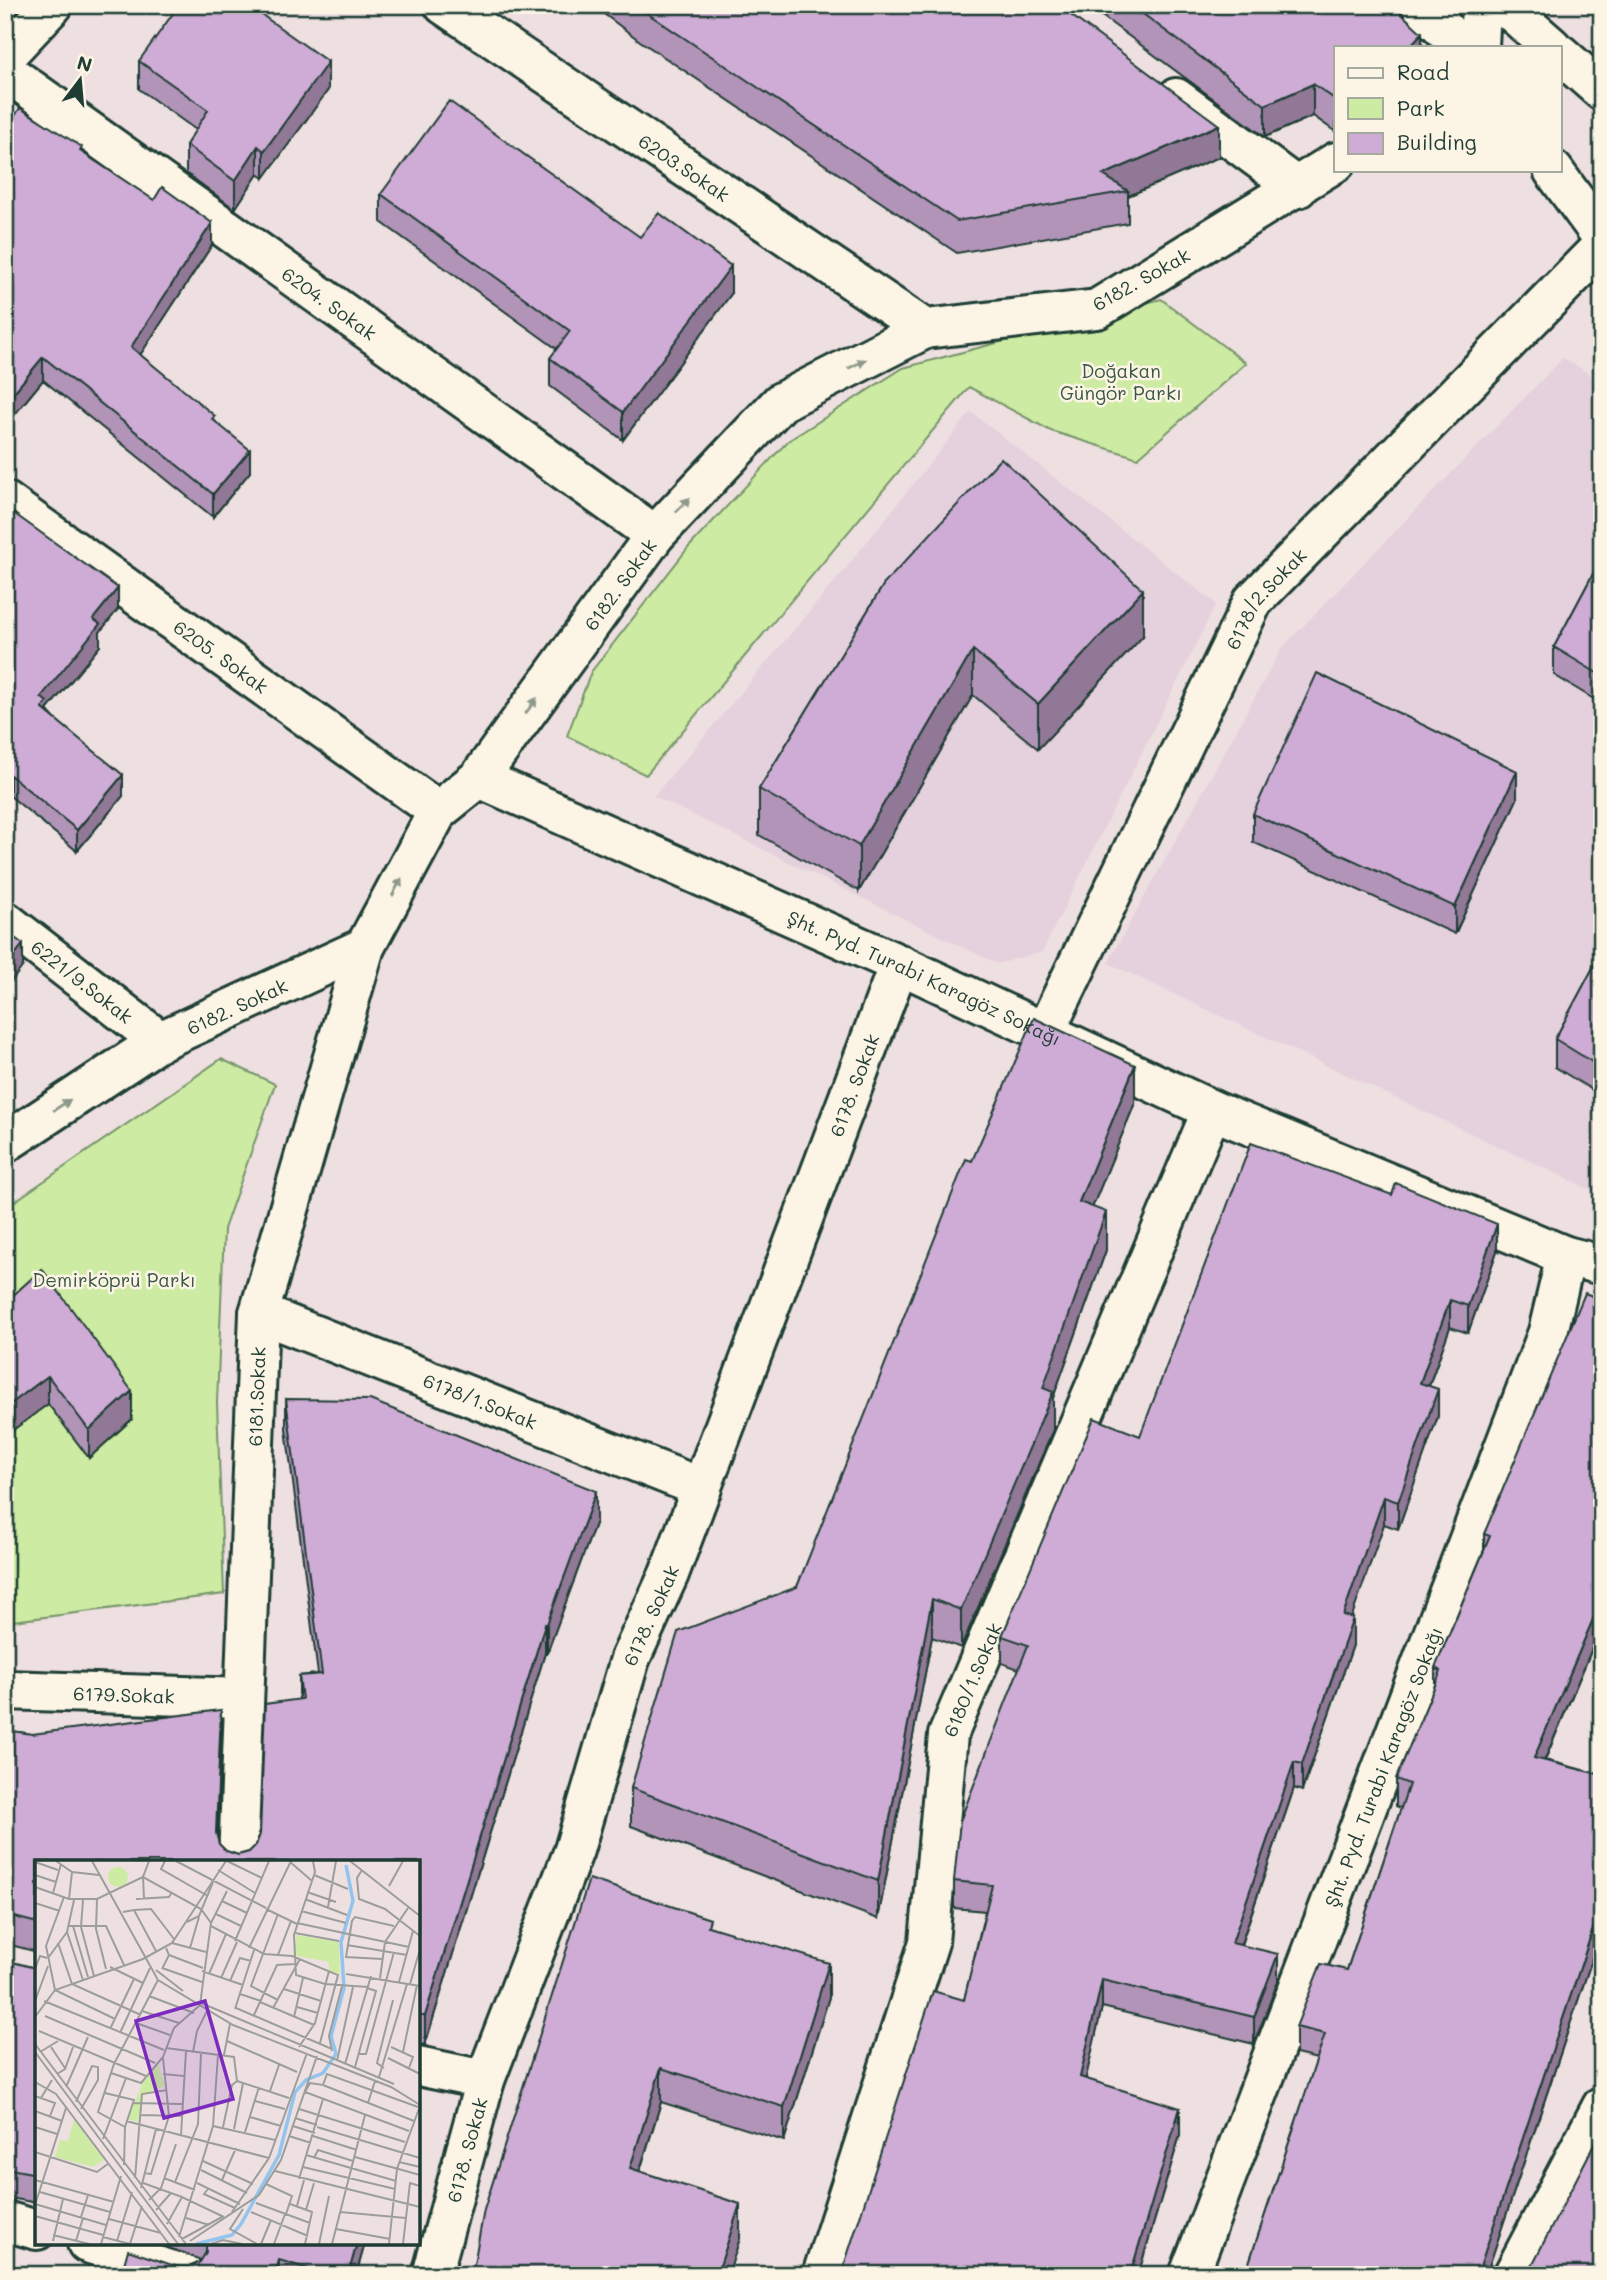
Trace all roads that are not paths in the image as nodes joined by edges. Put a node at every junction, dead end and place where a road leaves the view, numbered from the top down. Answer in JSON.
{"nodes":[{"id":1,"x":53,"y":5,"type":"edge"},
{"id":2,"x":444,"y":5,"type":"edge"},
{"id":3,"x":1421,"y":5,"type":"edge"},
{"id":4,"x":1481,"y":5,"type":"edge"},
{"id":5,"x":1504,"y":5,"type":"edge"},
{"id":6,"x":1460,"y":46,"type":"edge"},
{"id":7,"x":1479,"y":46,"type":"edge"},
{"id":8,"x":1551,"y":46,"type":"edge"},
{"id":9,"x":5,"y":56,"type":"edge"},
{"id":10,"x":1562,"y":56,"type":"edge"},
{"id":11,"x":5,"y":71,"type":"edge"},
{"id":12,"x":1147,"y":77,"type":"edge"},
{"id":13,"x":1602,"y":91,"type":"edge"},
{"id":14,"x":1334,"y":163,"type":"edge"},
{"id":15,"x":1554,"y":172,"type":"edge"},
{"id":16,"x":1298,"y":188,"type":"junction"},
{"id":17,"x":1602,"y":237,"type":"edge"},
{"id":18,"x":1602,"y":246,"type":"edge"},
{"id":19,"x":925,"y":329,"type":"junction"},
{"id":20,"x":5,"y":501,"type":"edge"},
{"id":21,"x":655,"y":535,"type":"junction"},
{"id":22,"x":479,"y":778,"type":"junction"},
{"id":23,"x":438,"y":811,"type":"junction"},
{"id":24,"x":5,"y":921,"type":"edge"},
{"id":25,"x":365,"y":947,"type":"junction"},
{"id":26,"x":900,"y":964,"type":"junction"},
{"id":27,"x":1044,"y":1034,"type":"junction"},
{"id":28,"x":160,"y":1041,"type":"junction"},
{"id":29,"x":1212,"y":1110,"type":"junction"},
{"id":30,"x":5,"y":1143,"type":"edge"},
{"id":31,"x":1584,"y":1260,"type":"edge"},
{"id":32,"x":259,"y":1313,"type":"junction"},
{"id":33,"x":702,"y":1488,"type":"junction"},
{"id":34,"x":5,"y":1690,"type":"edge"},
{"id":35,"x":243,"y":1698,"type":"junction"},
{"id":36,"x":238,"y":1860,"type":"edge"},
{"id":37,"x":420,"y":2066,"type":"edge"},
{"id":38,"x":485,"y":2080,"type":"junction"},
{"id":39,"x":1602,"y":2106,"type":"edge"},
{"id":40,"x":5,"y":2221,"type":"edge"},
{"id":41,"x":35,"y":2229,"type":"edge"},
{"id":42,"x":91,"y":2245,"type":"edge"},
{"id":43,"x":117,"y":2257,"type":"edge"},
{"id":44,"x":186,"y":2275,"type":"edge"},
{"id":45,"x":432,"y":2275,"type":"edge"},
{"id":46,"x":822,"y":2275,"type":"edge"},
{"id":47,"x":1189,"y":2275,"type":"edge"},
{"id":48,"x":1513,"y":2275,"type":"edge"}],
"edges":[{"from":1,"to":9,"type":"street"},
{"from":2,"to":19,"type":"street","name":"6203.Sokak"},
{"from":3,"to":6,"type":"street"},
{"from":4,"to":7,"type":"street"},
{"from":5,"to":8,"type":"street"},
{"from":10,"to":13,"type":"street"},
{"from":11,"to":21,"type":"street","name":"6204. Sokak"},
{"from":12,"to":16,"type":"street"},
{"from":14,"to":16,"type":"street","name":"6182. Sokak"},
{"from":15,"to":17,"type":"street"},
{"from":16,"to":19,"type":"street","name":"6182. Sokak"},
{"from":18,"to":27,"type":"street","name":"6178/2.Sokak"},
{"from":21,"to":19,"type":"street","name":"6182. Sokak","one_way":true},
{"from":20,"to":23,"type":"street","name":"6205. Sokak"},
{"from":22,"to":21,"type":"street","name":"6182. Sokak","one_way":true},
{"from":22,"to":23,"type":"street","name":"6182. Sokak"},
{"from":22,"to":26,"type":"street","name":"Şht. Pyd. Turabi Karagöz Sokağı"},
{"from":25,"to":23,"type":"street","name":"6182. Sokak","one_way":true},
{"from":24,"to":28,"type":"street","name":"6221/9.Sokak"},
{"from":25,"to":28,"type":"street","name":"6182. Sokak"},
{"from":25,"to":32,"type":"street","name":"6181.Sokak"},
{"from":26,"to":27,"type":"street","name":"Şht. Pyd. Turabi Karagöz Sokağı"},
{"from":26,"to":33,"type":"street","name":"6178. Sokak"},
{"from":27,"to":29,"type":"street","name":"Şht. Pyd. Turabi Karagöz Sokağı"},
{"from":30,"to":28,"type":"street","name":"6182. Sokak","one_way":true},
{"from":29,"to":31,"type":"street","name":"Şht. Pyd. Turabi Karagöz Sokağı"},
{"from":29,"to":46,"type":"street","name":"6180/1.Sokak"},
{"from":31,"to":47,"type":"street","name":"Şht. Pyd. Turabi Karagöz Sokağı"},
{"from":32,"to":33,"type":"street","name":"6178/1.Sokak"},
{"from":32,"to":35,"type":"street","name":"6181.Sokak"},
{"from":33,"to":38,"type":"street","name":"6178. Sokak"},
{"from":34,"to":35,"type":"street","name":"6179.Sokak"},
{"from":35,"to":36,"type":"street","name":"6181.Sokak"},
{"from":37,"to":38,"type":"street"},
{"from":38,"to":45,"type":"street","name":"6178. Sokak"},
{"from":39,"to":48,"type":"street"},
{"from":40,"to":41,"type":"street"},
{"from":42,"to":43,"type":"street"},
{"from":43,"to":44,"type":"street"}]}
